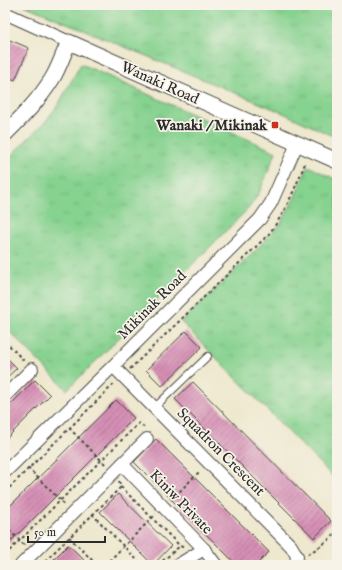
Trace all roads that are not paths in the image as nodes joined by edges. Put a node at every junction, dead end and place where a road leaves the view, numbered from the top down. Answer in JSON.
{"nodes":[{"id":1,"x":5,"y":13,"type":"edge"},
{"id":2,"x":69,"y":42,"type":"junction"},
{"id":3,"x":5,"y":134,"type":"edge"},
{"id":4,"x":295,"y":149,"type":"junction"},
{"id":5,"x":337,"y":161,"type":"edge"},
{"id":6,"x":208,"y":356,"type":"dead end"},
{"id":7,"x":113,"y":366,"type":"junction"},
{"id":8,"x":32,"y":369,"type":"road end"},
{"id":9,"x":5,"y":396,"type":"edge"},
{"id":10,"x":154,"y":408,"type":"junction"},
{"id":11,"x":147,"y":439,"type":"road end"},
{"id":12,"x":117,"y":468,"type":"junction"},
{"id":13,"x":5,"y":472,"type":"edge"},
{"id":14,"x":200,"y":551,"type":"junction"},
{"id":15,"x":297,"y":560,"type":"edge"},
{"id":16,"x":27,"y":561,"type":"edge"},
{"id":17,"x":178,"y":565,"type":"edge"},
{"id":18,"x":216,"y":565,"type":"edge"}],
"edges":[{"from":1,"to":2,"type":"street","name":"Wanaki Road"},
{"from":2,"to":3,"type":"street"},
{"from":2,"to":4,"type":"street","name":"Wanaki Road"},
{"from":4,"to":5,"type":"street","name":"Wanaki Road"},
{"from":4,"to":7,"type":"street","name":"Mikinak Road"},
{"from":6,"to":10,"type":"lane"},
{"from":7,"to":10,"type":"street","name":"Squadron Crescent"},
{"from":7,"to":13,"type":"street","name":"Mikinak Road"},
{"from":8,"to":9,"type":"street"},
{"from":10,"to":15,"type":"street","name":"Squadron Crescent"},
{"from":11,"to":12,"type":"street"},
{"from":12,"to":14,"type":"street","name":"Kiniw Private"},
{"from":12,"to":16,"type":"street"},
{"from":14,"to":17,"type":"street"},
{"from":14,"to":18,"type":"street","name":"Kiniw Private"}]}
